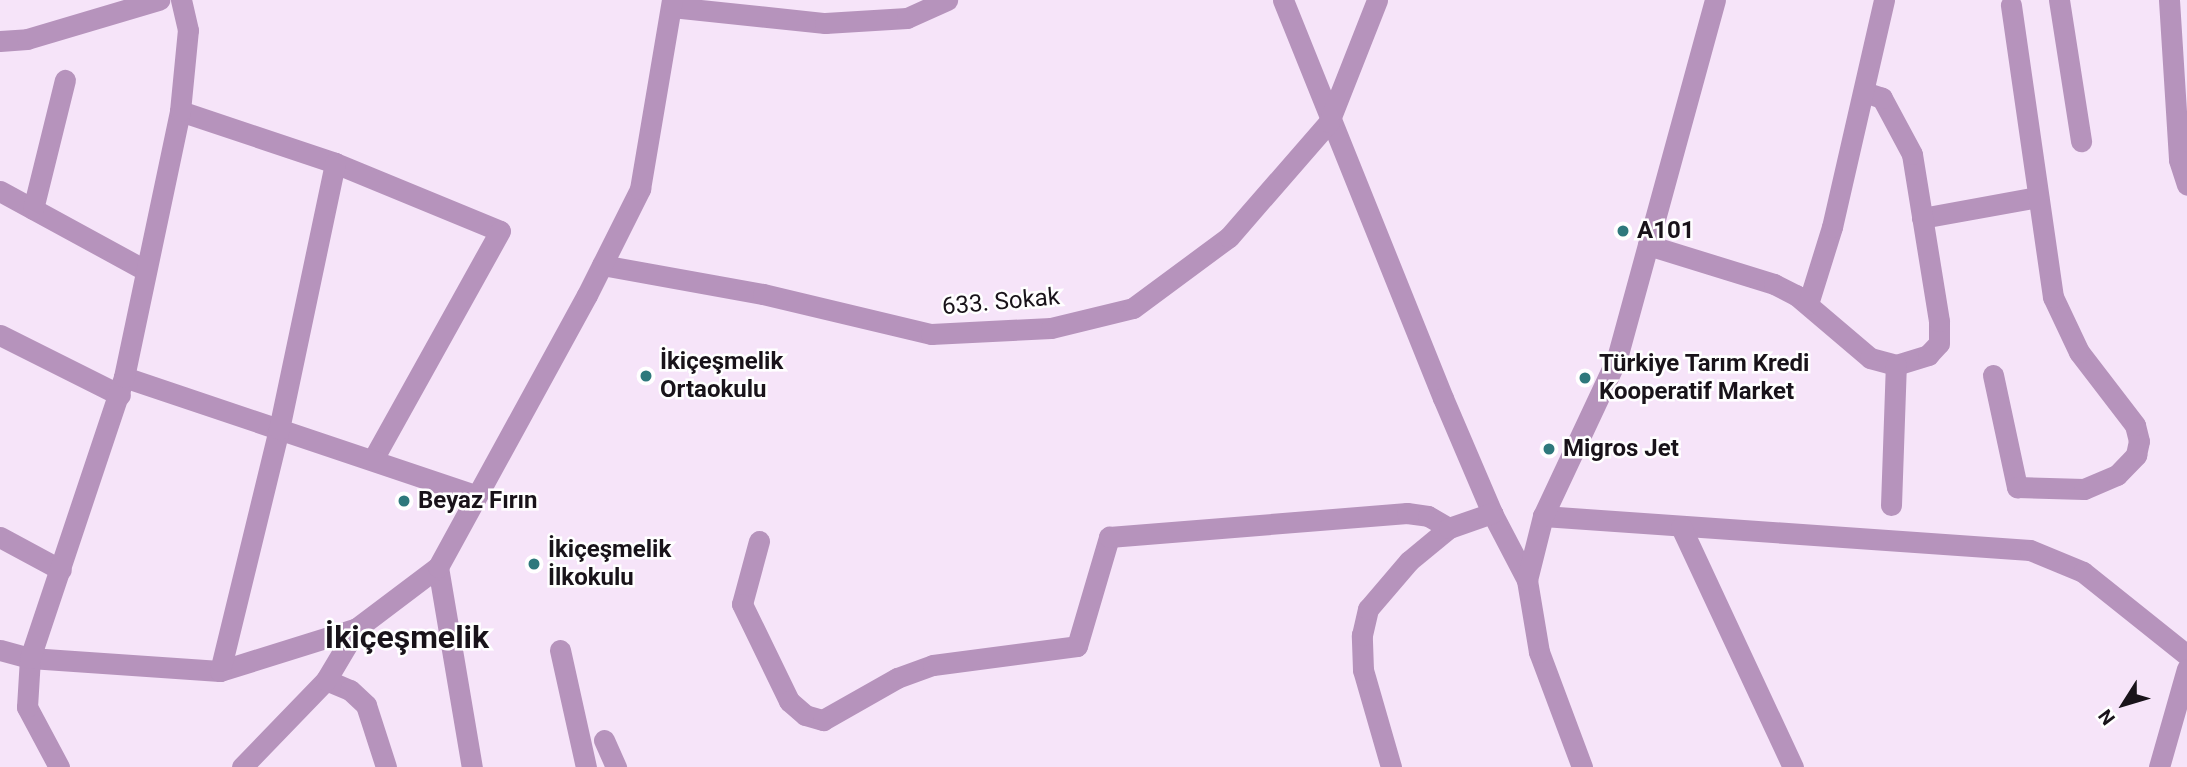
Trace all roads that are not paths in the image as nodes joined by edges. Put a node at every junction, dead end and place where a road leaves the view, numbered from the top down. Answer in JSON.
{"nodes":[{"id":1,"x":159,"y":0,"type":"edge"},
{"id":2,"x":181,"y":0,"type":"edge"},
{"id":3,"x":947,"y":0,"type":"edge"},
{"id":4,"x":1283,"y":0,"type":"edge"},
{"id":5,"x":1377,"y":0,"type":"edge"},
{"id":6,"x":1715,"y":0,"type":"edge"},
{"id":7,"x":1884,"y":0,"type":"edge"},
{"id":8,"x":2059,"y":0,"type":"edge"},
{"id":9,"x":2169,"y":0,"type":"edge"},
{"id":10,"x":672,"y":3,"type":"edge"},
{"id":11,"x":2011,"y":5,"type":"dead end"},
{"id":12,"x":0,"y":41,"type":"edge"},
{"id":13,"x":65,"y":80,"type":"dead end"},
{"id":14,"x":1866,"y":92,"type":"junction"},
{"id":15,"x":180,"y":111,"type":"junction"},
{"id":16,"x":1329,"y":122,"type":"junction"},
{"id":17,"x":2081,"y":141,"type":"dead end"},
{"id":18,"x":335,"y":163,"type":"junction"},
{"id":19,"x":2187,"y":184,"type":"edge"},
{"id":20,"x":0,"y":191,"type":"edge"},
{"id":21,"x":2038,"y":197,"type":"junction"},
{"id":22,"x":33,"y":209,"type":"junction"},
{"id":23,"x":1922,"y":218,"type":"junction"},
{"id":24,"x":1648,"y":245,"type":"junction"},
{"id":25,"x":602,"y":265,"type":"junction"},
{"id":26,"x":145,"y":270,"type":"junction"},
{"id":27,"x":1808,"y":304,"type":"junction"},
{"id":28,"x":0,"y":335,"type":"edge"},
{"id":29,"x":1896,"y":365,"type":"junction"},
{"id":30,"x":1993,"y":375,"type":"dead end"},
{"id":31,"x":122,"y":386,"type":"junction"},
{"id":32,"x":279,"y":429,"type":"junction"},
{"id":33,"x":374,"y":457,"type":"junction"},
{"id":34,"x":475,"y":495,"type":"junction"},
{"id":35,"x":1891,"y":505,"type":"dead end"},
{"id":36,"x":1492,"y":513,"type":"junction"},
{"id":37,"x":1543,"y":516,"type":"junction"},
{"id":38,"x":1681,"y":527,"type":"junction"},
{"id":39,"x":1449,"y":528,"type":"junction"},
{"id":40,"x":0,"y":537,"type":"edge"},
{"id":41,"x":759,"y":541,"type":"dead end"},
{"id":42,"x":438,"y":567,"type":"junction"},
{"id":43,"x":61,"y":570,"type":"junction"},
{"id":44,"x":1527,"y":580,"type":"junction"},
{"id":45,"x":357,"y":628,"type":"junction"},
{"id":46,"x":0,"y":650,"type":"edge"},
{"id":47,"x":560,"y":650,"type":"dead end"},
{"id":48,"x":2187,"y":655,"type":"edge"},
{"id":49,"x":30,"y":658,"type":"junction"},
{"id":50,"x":2187,"y":669,"type":"edge"},
{"id":51,"x":220,"y":671,"type":"junction"},
{"id":52,"x":326,"y":680,"type":"junction"},
{"id":53,"x":604,"y":740,"type":"dead end"},
{"id":54,"x":244,"y":766,"type":"edge"},
{"id":55,"x":59,"y":767,"type":"edge"},
{"id":56,"x":386,"y":767,"type":"edge"},
{"id":57,"x":472,"y":767,"type":"edge"},
{"id":58,"x":586,"y":767,"type":"edge"},
{"id":59,"x":616,"y":767,"type":"edge"},
{"id":60,"x":1391,"y":767,"type":"edge"},
{"id":61,"x":1583,"y":767,"type":"edge"},
{"id":62,"x":1793,"y":767,"type":"edge"},
{"id":63,"x":2159,"y":767,"type":"edge"}],
"edges":[{"from":1,"to":12,"type":"street"},
{"from":2,"to":15,"type":"street"},
{"from":3,"to":10,"type":"street"},
{"from":4,"to":16,"type":"street"},
{"from":5,"to":16,"type":"street","name":"633. Sokak"},
{"from":6,"to":24,"type":"street"},
{"from":7,"to":14,"type":"street"},
{"from":8,"to":17,"type":"street"},
{"from":9,"to":19,"type":"street"},
{"from":10,"to":25,"type":"street"},
{"from":11,"to":21,"type":"street"},
{"from":13,"to":22,"type":"street"},
{"from":14,"to":23,"type":"street"},
{"from":14,"to":27,"type":"street"},
{"from":15,"to":18,"type":"street"},
{"from":15,"to":26,"type":"street"},
{"from":16,"to":25,"type":"street","name":"633. Sokak"},
{"from":16,"to":36,"type":"street"},
{"from":18,"to":32,"type":"street"},
{"from":18,"to":33,"type":"street"},
{"from":20,"to":22,"type":"street"},
{"from":21,"to":23,"type":"street"},
{"from":21,"to":30,"type":"street"},
{"from":22,"to":26,"type":"street"},
{"from":23,"to":29,"type":"street"},
{"from":24,"to":27,"type":"street"},
{"from":24,"to":37,"type":"street"},
{"from":25,"to":34,"type":"street"},
{"from":26,"to":31,"type":"street"},
{"from":27,"to":29,"type":"street"},
{"from":28,"to":31,"type":"street"},
{"from":29,"to":35,"type":"street"},
{"from":31,"to":32,"type":"street"},
{"from":31,"to":43,"type":"street"},
{"from":32,"to":33,"type":"street"},
{"from":32,"to":51,"type":"street"},
{"from":33,"to":34,"type":"street"},
{"from":34,"to":42,"type":"street"},
{"from":36,"to":39,"type":"street"},
{"from":36,"to":44,"type":"street"},
{"from":37,"to":38,"type":"street"},
{"from":37,"to":44,"type":"street"},
{"from":38,"to":48,"type":"street"},
{"from":38,"to":62,"type":"street"},
{"from":39,"to":41,"type":"street"},
{"from":39,"to":60,"type":"street"},
{"from":40,"to":43,"type":"street"},
{"from":42,"to":45,"type":"street"},
{"from":42,"to":57,"type":"street"},
{"from":43,"to":49,"type":"street"},
{"from":44,"to":61,"type":"street"},
{"from":45,"to":51,"type":"street"},
{"from":45,"to":52,"type":"street"},
{"from":46,"to":49,"type":"street"},
{"from":47,"to":58,"type":"street"},
{"from":49,"to":51,"type":"street"},
{"from":49,"to":55,"type":"street"},
{"from":50,"to":63,"type":"street"},
{"from":52,"to":54,"type":"street"},
{"from":52,"to":56,"type":"street"},
{"from":53,"to":59,"type":"street"}]}
